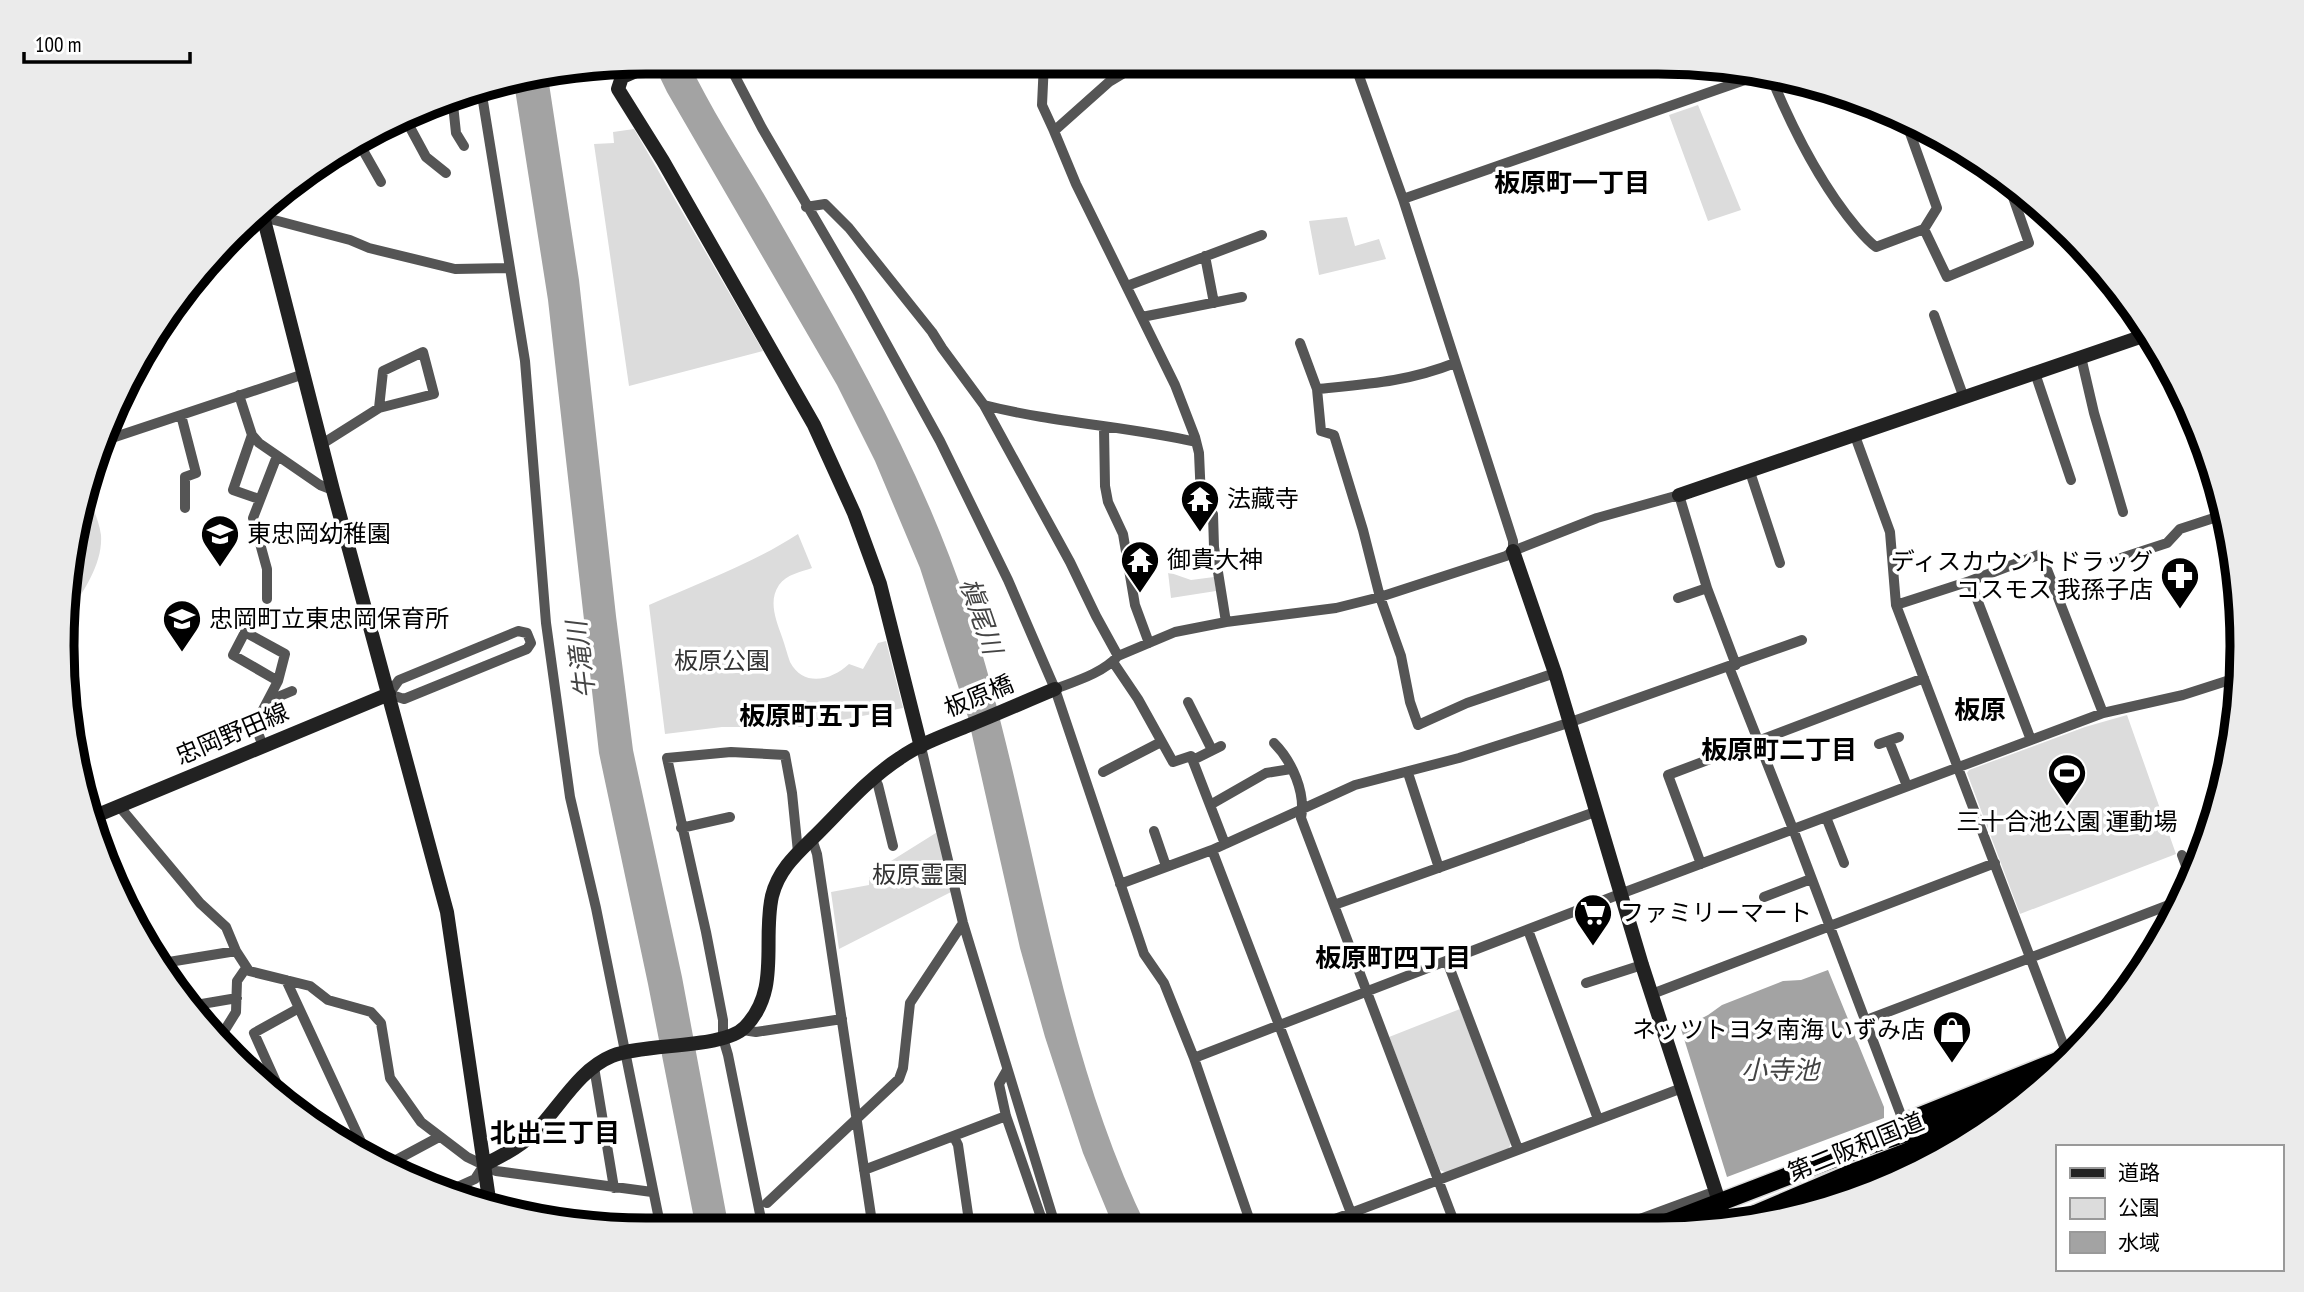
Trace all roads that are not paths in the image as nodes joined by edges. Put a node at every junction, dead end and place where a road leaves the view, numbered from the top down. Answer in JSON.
{"nodes":[{"id":1,"x":628,"y":74,"type":"edge"},
{"id":2,"x":734,"y":74,"type":"edge"},
{"id":3,"x":1043,"y":74,"type":"edge"},
{"id":4,"x":1122,"y":74,"type":"edge"},
{"id":5,"x":1358,"y":74,"type":"edge"},
{"id":6,"x":1739,"y":79,"type":"edge"},
{"id":7,"x":1745,"y":80,"type":"edge"},
{"id":8,"x":1740,"y":82,"type":"junction"},
{"id":9,"x":1775,"y":86,"type":"edge"},
{"id":10,"x":482,"y":98,"type":"edge"},
{"id":11,"x":454,"y":107,"type":"edge"},
{"id":12,"x":409,"y":125,"type":"edge"},
{"id":13,"x":1054,"y":131,"type":"junction"},
{"id":14,"x":1910,"y":132,"type":"edge"},
{"id":15,"x":464,"y":146,"type":"dead end"},
{"id":16,"x":362,"y":149,"type":"edge"},
{"id":17,"x":446,"y":173,"type":"dead end"},
{"id":18,"x":381,"y":182,"type":"dead end"},
{"id":19,"x":2013,"y":197,"type":"edge"},
{"id":20,"x":1403,"y":199,"type":"junction"},
{"id":21,"x":806,"y":207,"type":"junction"},
{"id":22,"x":269,"y":216,"type":"edge"},
{"id":23,"x":264,"y":221,"type":"edge"},
{"id":24,"x":1924,"y":229,"type":"junction"},
{"id":25,"x":1262,"y":235,"type":"dead end"},
{"id":26,"x":1205,"y":257,"type":"junction"},
{"id":27,"x":509,"y":268,"type":"junction"},
{"id":28,"x":1127,"y":286,"type":"junction"},
{"id":29,"x":1242,"y":298,"type":"dead end"},
{"id":30,"x":1214,"y":303,"type":"junction"},
{"id":31,"x":1934,"y":316,"type":"dead end"},
{"id":32,"x":1142,"y":317,"type":"junction"},
{"id":33,"x":1950,"y":328,"type":"dead end"},
{"id":34,"x":1940,"y":332,"type":"junction"},
{"id":35,"x":2140,"y":337,"type":"edge"},
{"id":36,"x":1300,"y":343,"type":"dead end"},
{"id":37,"x":2081,"y":357,"type":"junction"},
{"id":38,"x":1455,"y":363,"type":"junction"},
{"id":39,"x":304,"y":373,"type":"junction"},
{"id":40,"x":2035,"y":373,"type":"junction"},
{"id":41,"x":1317,"y":389,"type":"junction"},
{"id":42,"x":239,"y":395,"type":"junction"},
{"id":43,"x":1964,"y":398,"type":"junction"},
{"id":44,"x":984,"y":405,"type":"junction"},
{"id":45,"x":379,"y":408,"type":"junction"},
{"id":46,"x":181,"y":415,"type":"junction"},
{"id":47,"x":1104,"y":428,"type":"junction"},
{"id":48,"x":252,"y":435,"type":"junction"},
{"id":49,"x":1856,"y":436,"type":"junction"},
{"id":50,"x":113,"y":438,"type":"edge"},
{"id":51,"x":1196,"y":442,"type":"junction"},
{"id":52,"x":322,"y":444,"type":"junction"},
{"id":53,"x":278,"y":456,"type":"junction"},
{"id":54,"x":1750,"y":472,"type":"junction"},
{"id":55,"x":2071,"y":480,"type":"dead end"},
{"id":56,"x":333,"y":490,"type":"junction"},
{"id":57,"x":1679,"y":495,"type":"junction"},
{"id":58,"x":260,"y":499,"type":"junction"},
{"id":59,"x":2118,"y":507,"type":"dead end"},
{"id":60,"x":185,"y":508,"type":"dead end"},
{"id":61,"x":2215,"y":517,"type":"edge"},
{"id":62,"x":1513,"y":551,"type":"junction"},
{"id":63,"x":2112,"y":561,"type":"dead end"},
{"id":64,"x":1780,"y":564,"type":"dead end"},
{"id":65,"x":1970,"y":581,"type":"junction"},
{"id":66,"x":1707,"y":588,"type":"junction"},
{"id":67,"x":1380,"y":597,"type":"junction"},
{"id":68,"x":1678,"y":598,"type":"dead end"},
{"id":69,"x":267,"y":599,"type":"dead end"},
{"id":70,"x":1896,"y":605,"type":"junction"},
{"id":71,"x":1226,"y":622,"type":"junction"},
{"id":72,"x":1802,"y":640,"type":"dead end"},
{"id":73,"x":1149,"y":643,"type":"junction"},
{"id":74,"x":1116,"y":659,"type":"junction"},
{"id":75,"x":1732,"y":666,"type":"junction"},
{"id":76,"x":1555,"y":673,"type":"junction"},
{"id":77,"x":1924,"y":678,"type":"junction"},
{"id":78,"x":2229,"y":680,"type":"edge"},
{"id":79,"x":278,"y":681,"type":"junction"},
{"id":80,"x":1055,"y":690,"type":"junction"},
{"id":81,"x":292,"y":691,"type":"dead end"},
{"id":82,"x":389,"y":694,"type":"junction"},
{"id":83,"x":268,"y":701,"type":"junction"},
{"id":84,"x":1188,"y":702,"type":"dead end"},
{"id":85,"x":2103,"y":713,"type":"junction"},
{"id":86,"x":1568,"y":723,"type":"junction"},
{"id":87,"x":1759,"y":740,"type":"junction"},
{"id":88,"x":2031,"y":740,"type":"junction"},
{"id":89,"x":1889,"y":741,"type":"dead end"},
{"id":90,"x":1161,"y":742,"type":"junction"},
{"id":91,"x":1274,"y":743,"type":"dead end"},
{"id":92,"x":263,"y":746,"type":"junction"},
{"id":93,"x":920,"y":747,"type":"junction"},
{"id":94,"x":1193,"y":760,"type":"junction"},
{"id":95,"x":1957,"y":767,"type":"junction"},
{"id":96,"x":1291,"y":768,"type":"junction"},
{"id":97,"x":1103,"y":772,"type":"dead end"},
{"id":98,"x":1408,"y":773,"type":"junction"},
{"id":99,"x":874,"y":778,"type":"junction"},
{"id":100,"x":1907,"y":786,"type":"junction"},
{"id":101,"x":1210,"y":805,"type":"junction"},
{"id":102,"x":119,"y":806,"type":"junction"},
{"id":103,"x":1302,"y":810,"type":"junction"},
{"id":104,"x":1595,"y":812,"type":"junction"},
{"id":105,"x":99,"y":814,"type":"edge"},
{"id":106,"x":730,"y":817,"type":"dead end"},
{"id":107,"x":1826,"y":817,"type":"junction"},
{"id":108,"x":681,"y":828,"type":"junction"},
{"id":109,"x":1793,"y":829,"type":"junction"},
{"id":110,"x":1154,"y":831,"type":"dead end"},
{"id":111,"x":812,"y":839,"type":"junction"},
{"id":112,"x":888,"y":840,"type":"dead end"},
{"id":113,"x":1225,"y":845,"type":"junction"},
{"id":114,"x":1212,"y":850,"type":"junction"},
{"id":115,"x":798,"y":852,"type":"junction"},
{"id":116,"x":2182,"y":855,"type":"dead end"},
{"id":117,"x":1843,"y":863,"type":"dead end"},
{"id":118,"x":1994,"y":863,"type":"junction"},
{"id":119,"x":1700,"y":864,"type":"junction"},
{"id":120,"x":1166,"y":866,"type":"junction"},
{"id":121,"x":2186,"y":866,"type":"edge"},
{"id":122,"x":1439,"y":868,"type":"junction"},
{"id":123,"x":1811,"y":879,"type":"junction"},
{"id":124,"x":1120,"y":884,"type":"junction"},
{"id":125,"x":1620,"y":894,"type":"junction"},
{"id":126,"x":1764,"y":897,"type":"dead end"},
{"id":127,"x":1334,"y":905,"type":"junction"},
{"id":128,"x":2168,"y":905,"type":"edge"},
{"id":129,"x":963,"y":923,"type":"junction"},
{"id":130,"x":1829,"y":926,"type":"junction"},
{"id":131,"x":1528,"y":930,"type":"junction"},
{"id":132,"x":236,"y":951,"type":"junction"},
{"id":133,"x":2031,"y":957,"type":"junction"},
{"id":134,"x":1447,"y":961,"type":"junction"},
{"id":135,"x":169,"y":963,"type":"edge"},
{"id":136,"x":1642,"y":965,"type":"junction"},
{"id":137,"x":246,"y":968,"type":"junction"},
{"id":138,"x":286,"y":980,"type":"junction"},
{"id":139,"x":1586,"y":983,"type":"dead end"},
{"id":140,"x":1367,"y":992,"type":"junction"},
{"id":141,"x":1652,"y":994,"type":"junction"},
{"id":142,"x":237,"y":999,"type":"junction"},
{"id":143,"x":200,"y":1004,"type":"edge"},
{"id":144,"x":299,"y":1008,"type":"junction"},
{"id":145,"x":842,"y":1019,"type":"junction"},
{"id":146,"x":1864,"y":1021,"type":"junction"},
{"id":147,"x":1279,"y":1025,"type":"junction"},
{"id":148,"x":743,"y":1030,"type":"junction"},
{"id":149,"x":224,"y":1032,"type":"edge"},
{"id":150,"x":716,"y":1039,"type":"junction"},
{"id":151,"x":2068,"y":1046,"type":"edge"},
{"id":152,"x":629,"y":1051,"type":"junction"},
{"id":153,"x":1194,"y":1058,"type":"junction"},
{"id":154,"x":594,"y":1067,"type":"junction"},
{"id":155,"x":2046,"y":1067,"type":"edge"},
{"id":156,"x":1007,"y":1070,"type":"junction"},
{"id":157,"x":276,"y":1082,"type":"edge"},
{"id":158,"x":1682,"y":1088,"type":"junction"},
{"id":159,"x":2006,"y":1101,"type":"edge"},
{"id":160,"x":1006,"y":1116,"type":"junction"},
{"id":161,"x":1598,"y":1119,"type":"junction"},
{"id":162,"x":857,"y":1120,"type":"junction"},
{"id":163,"x":1979,"y":1120,"type":"edge"},
{"id":164,"x":1904,"y":1123,"type":"junction"},
{"id":165,"x":1957,"y":1124,"type":"junction"},
{"id":166,"x":439,"y":1137,"type":"junction"},
{"id":167,"x":954,"y":1138,"type":"junction"},
{"id":168,"x":361,"y":1143,"type":"edge"},
{"id":169,"x":1518,"y":1149,"type":"junction"},
{"id":170,"x":1856,"y":1150,"type":"junction"},
{"id":171,"x":395,"y":1160,"type":"edge"},
{"id":172,"x":484,"y":1165,"type":"junction"},
{"id":173,"x":864,"y":1170,"type":"junction"},
{"id":174,"x":1884,"y":1172,"type":"edge"},
{"id":175,"x":1850,"y":1174,"type":"junction"},
{"id":176,"x":1439,"y":1181,"type":"junction"},
{"id":177,"x":1855,"y":1183,"type":"edge"},
{"id":178,"x":458,"y":1187,"type":"edge"},
{"id":179,"x":614,"y":1188,"type":"junction"},
{"id":180,"x":652,"y":1192,"type":"junction"},
{"id":181,"x":489,"y":1196,"type":"edge"},
{"id":182,"x":767,"y":1203,"type":"dead end"},
{"id":183,"x":1718,"y":1203,"type":"junction"},
{"id":184,"x":1774,"y":1206,"type":"edge"},
{"id":185,"x":1351,"y":1213,"type":"junction"},
{"id":186,"x":1723,"y":1215,"type":"edge"},
{"id":187,"x":1680,"y":1217,"type":"edge"},
{"id":188,"x":658,"y":1218,"type":"edge"},
{"id":189,"x":762,"y":1218,"type":"edge"},
{"id":190,"x":871,"y":1218,"type":"edge"},
{"id":191,"x":969,"y":1218,"type":"edge"},
{"id":192,"x":1042,"y":1218,"type":"edge"},
{"id":193,"x":1053,"y":1218,"type":"edge"},
{"id":194,"x":1249,"y":1218,"type":"edge"},
{"id":195,"x":1338,"y":1218,"type":"edge"},
{"id":196,"x":1453,"y":1218,"type":"edge"},
{"id":197,"x":1643,"y":1218,"type":"edge"}],
"edges":[{"from":1,"to":93,"type":"street"},
{"from":2,"to":21,"type":"street"},
{"from":3,"to":13,"type":"street"},
{"from":4,"to":13,"type":"street"},
{"from":5,"to":20,"type":"street"},
{"from":6,"to":8,"type":"street"},
{"from":7,"to":8,"type":"street"},
{"from":8,"to":20,"type":"street"},
{"from":9,"to":24,"type":"street"},
{"from":10,"to":27,"type":"street"},
{"from":11,"to":15,"type":"street"},
{"from":12,"to":17,"type":"street"},
{"from":13,"to":28,"type":"street"},
{"from":14,"to":24,"type":"street"},
{"from":16,"to":18,"type":"street"},
{"from":19,"to":24,"type":"street"},
{"from":20,"to":38,"type":"street"},
{"from":21,"to":44,"type":"street"},
{"from":21,"to":80,"type":"street"},
{"from":22,"to":27,"type":"street"},
{"from":23,"to":39,"type":"street"},
{"from":25,"to":26,"type":"street"},
{"from":26,"to":28,"type":"street"},
{"from":26,"to":30,"type":"street"},
{"from":27,"to":152,"type":"street"},
{"from":28,"to":32,"type":"street"},
{"from":29,"to":30,"type":"street"},
{"from":30,"to":32,"type":"street"},
{"from":31,"to":34,"type":"street"},
{"from":32,"to":51,"type":"street"},
{"from":33,"to":34,"type":"street"},
{"from":34,"to":43,"type":"street"},
{"from":35,"to":37,"type":"street"},
{"from":36,"to":41,"type":"street"},
{"from":37,"to":40,"type":"street"},
{"from":37,"to":59,"type":"street"},
{"from":38,"to":41,"type":"street"},
{"from":38,"to":62,"type":"street"},
{"from":39,"to":42,"type":"street"},
{"from":39,"to":52,"type":"street"},
{"from":40,"to":43,"type":"street"},
{"from":40,"to":55,"type":"street"},
{"from":41,"to":67,"type":"street"},
{"from":42,"to":46,"type":"street"},
{"from":42,"to":48,"type":"street"},
{"from":43,"to":49,"type":"street"},
{"from":44,"to":47,"type":"street"},
{"from":44,"to":74,"type":"street"},
{"from":45,"to":45,"type":"street"},
{"from":45,"to":52,"type":"street"},
{"from":46,"to":50,"type":"street"},
{"from":46,"to":60,"type":"street"},
{"from":47,"to":51,"type":"street"},
{"from":47,"to":73,"type":"street"},
{"from":48,"to":53,"type":"street"},
{"from":48,"to":58,"type":"street"},
{"from":49,"to":54,"type":"street"},
{"from":49,"to":70,"type":"street"},
{"from":51,"to":71,"type":"street"},
{"from":52,"to":56,"type":"street"},
{"from":53,"to":56,"type":"street"},
{"from":53,"to":58,"type":"street"},
{"from":54,"to":57,"type":"street"},
{"from":54,"to":64,"type":"street"},
{"from":56,"to":82,"type":"street"},
{"from":57,"to":62,"type":"street"},
{"from":57,"to":66,"type":"street"},
{"from":58,"to":69,"type":"street"},
{"from":61,"to":63,"type":"street"},
{"from":62,"to":67,"type":"street"},
{"from":62,"to":76,"type":"street"},
{"from":65,"to":70,"type":"street"},
{"from":65,"to":85,"type":"street"},
{"from":65,"to":88,"type":"street"},
{"from":66,"to":68,"type":"street"},
{"from":66,"to":75,"type":"street"},
{"from":67,"to":71,"type":"street"},
{"from":67,"to":76,"type":"street"},
{"from":70,"to":77,"type":"street"},
{"from":71,"to":73,"type":"street"},
{"from":72,"to":75,"type":"street"},
{"from":73,"to":74,"type":"street"},
{"from":74,"to":80,"type":"street"},
{"from":74,"to":90,"type":"street"},
{"from":75,"to":86,"type":"street"},
{"from":75,"to":87,"type":"street"},
{"from":76,"to":86,"type":"street"},
{"from":77,"to":87,"type":"street"},
{"from":77,"to":95,"type":"street"},
{"from":78,"to":85,"type":"street"},
{"from":79,"to":79,"type":"street"},
{"from":79,"to":83,"type":"street"},
{"from":80,"to":93,"type":"street","name":"板原橋"},
{"from":80,"to":124,"type":"street"},
{"from":81,"to":83,"type":"street"},
{"from":82,"to":82,"type":"street"},
{"from":82,"to":92,"type":"street","name":"忠岡野田線"},
{"from":82,"to":172,"type":"street"},
{"from":83,"to":92,"type":"street"},
{"from":84,"to":94,"type":"street"},
{"from":85,"to":88,"type":"street"},
{"from":86,"to":98,"type":"street"},
{"from":86,"to":104,"type":"street"},
{"from":87,"to":109,"type":"street"},
{"from":87,"to":119,"type":"street"},
{"from":88,"to":95,"type":"street"},
{"from":89,"to":100,"type":"street"},
{"from":90,"to":94,"type":"street"},
{"from":90,"to":97,"type":"street"},
{"from":91,"to":96,"type":"street"},
{"from":92,"to":102,"type":"street","name":"忠岡野田線"},
{"from":93,"to":99,"type":"street","name":"板原橋"},
{"from":93,"to":129,"type":"street"},
{"from":94,"to":101,"type":"street"},
{"from":95,"to":100,"type":"street"},
{"from":95,"to":118,"type":"street"},
{"from":96,"to":101,"type":"street"},
{"from":96,"to":103,"type":"street"},
{"from":98,"to":103,"type":"street"},
{"from":98,"to":122,"type":"street"},
{"from":99,"to":111,"type":"street","name":"板原橋"},
{"from":99,"to":112,"type":"street"},
{"from":100,"to":107,"type":"street"},
{"from":101,"to":113,"type":"street"},
{"from":102,"to":105,"type":"street","name":"忠岡野田線"},
{"from":102,"to":132,"type":"street"},
{"from":103,"to":113,"type":"street"},
{"from":103,"to":127,"type":"street"},
{"from":104,"to":122,"type":"street"},
{"from":104,"to":125,"type":"street"},
{"from":106,"to":108,"type":"street"},
{"from":107,"to":109,"type":"street"},
{"from":107,"to":117,"type":"street"},
{"from":108,"to":115,"type":"street"},
{"from":108,"to":150,"type":"street"},
{"from":109,"to":119,"type":"street"},
{"from":109,"to":123,"type":"street"},
{"from":110,"to":120,"type":"street"},
{"from":111,"to":115,"type":"street","name":"板原橋"},
{"from":111,"to":145,"type":"street"},
{"from":113,"to":114,"type":"street"},
{"from":114,"to":120,"type":"street"},
{"from":114,"to":147,"type":"street"},
{"from":115,"to":148,"type":"street","name":"板原橋"},
{"from":116,"to":121,"type":"street"},
{"from":118,"to":130,"type":"street"},
{"from":118,"to":133,"type":"street"},
{"from":119,"to":125,"type":"street"},
{"from":120,"to":124,"type":"street"},
{"from":122,"to":127,"type":"street"},
{"from":123,"to":126,"type":"street"},
{"from":123,"to":130,"type":"street"},
{"from":124,"to":153,"type":"street"},
{"from":125,"to":131,"type":"street"},
{"from":125,"to":136,"type":"street"},
{"from":127,"to":140,"type":"street"},
{"from":128,"to":133,"type":"street"},
{"from":129,"to":156,"type":"street"},
{"from":129,"to":162,"type":"street"},
{"from":130,"to":141,"type":"street"},
{"from":130,"to":146,"type":"street"},
{"from":131,"to":134,"type":"street"},
{"from":131,"to":161,"type":"street"},
{"from":132,"to":135,"type":"street"},
{"from":132,"to":137,"type":"street"},
{"from":133,"to":146,"type":"street"},
{"from":133,"to":151,"type":"street"},
{"from":134,"to":140,"type":"street"},
{"from":134,"to":169,"type":"street"},
{"from":136,"to":139,"type":"street"},
{"from":136,"to":141,"type":"street"},
{"from":137,"to":138,"type":"street"},
{"from":137,"to":142,"type":"street"},
{"from":138,"to":144,"type":"street"},
{"from":138,"to":166,"type":"street"},
{"from":140,"to":147,"type":"street"},
{"from":140,"to":176,"type":"street"},
{"from":141,"to":158,"type":"street"},
{"from":142,"to":143,"type":"street"},
{"from":142,"to":149,"type":"street"},
{"from":144,"to":157,"type":"street"},
{"from":144,"to":168,"type":"street"},
{"from":145,"to":148,"type":"street"},
{"from":145,"to":162,"type":"street"},
{"from":146,"to":164,"type":"street"},
{"from":147,"to":153,"type":"street"},
{"from":147,"to":185,"type":"street"},
{"from":148,"to":150,"type":"street"},
{"from":150,"to":152,"type":"street"},
{"from":150,"to":189,"type":"street"},
{"from":152,"to":154,"type":"street"},
{"from":152,"to":180,"type":"street"},
{"from":153,"to":194,"type":"street"},
{"from":154,"to":172,"type":"street"},
{"from":154,"to":179,"type":"street"},
{"from":155,"to":164,"type":"highway","name":"第二阪和国道"},
{"from":156,"to":160,"type":"street"},
{"from":156,"to":193,"type":"street"},
{"from":158,"to":161,"type":"street"},
{"from":158,"to":183,"type":"street"},
{"from":159,"to":165,"type":"highway","name":"第二阪和国道"},
{"from":160,"to":167,"type":"street"},
{"from":160,"to":192,"type":"street"},
{"from":161,"to":169,"type":"street"},
{"from":162,"to":173,"type":"street"},
{"from":162,"to":182,"type":"street"},
{"from":163,"to":165,"type":"highway","name":"第二阪和国道"},
{"from":164,"to":170,"type":"highway","name":"第二阪和国道"},
{"from":165,"to":170,"type":"highway","name":"第二阪和国道"},
{"from":165,"to":175,"type":"highway","name":"第二阪和国道"},
{"from":166,"to":171,"type":"street"},
{"from":166,"to":172,"type":"street"},
{"from":167,"to":173,"type":"street"},
{"from":167,"to":191,"type":"street"},
{"from":169,"to":176,"type":"street"},
{"from":170,"to":183,"type":"highway","name":"第二阪和国道"},
{"from":172,"to":178,"type":"street"},
{"from":172,"to":179,"type":"street"},
{"from":172,"to":181,"type":"street"},
{"from":173,"to":190,"type":"street"},
{"from":174,"to":175,"type":"highway"},
{"from":175,"to":177,"type":"street"},
{"from":175,"to":184,"type":"highway","name":"第二阪和国道"},
{"from":176,"to":185,"type":"street"},
{"from":176,"to":196,"type":"street"},
{"from":179,"to":180,"type":"street"},
{"from":180,"to":188,"type":"street"},
{"from":183,"to":186,"type":"street"},
{"from":183,"to":187,"type":"highway","name":"第二阪和国道"},
{"from":183,"to":197,"type":"street"},
{"from":185,"to":195,"type":"street"}]}
